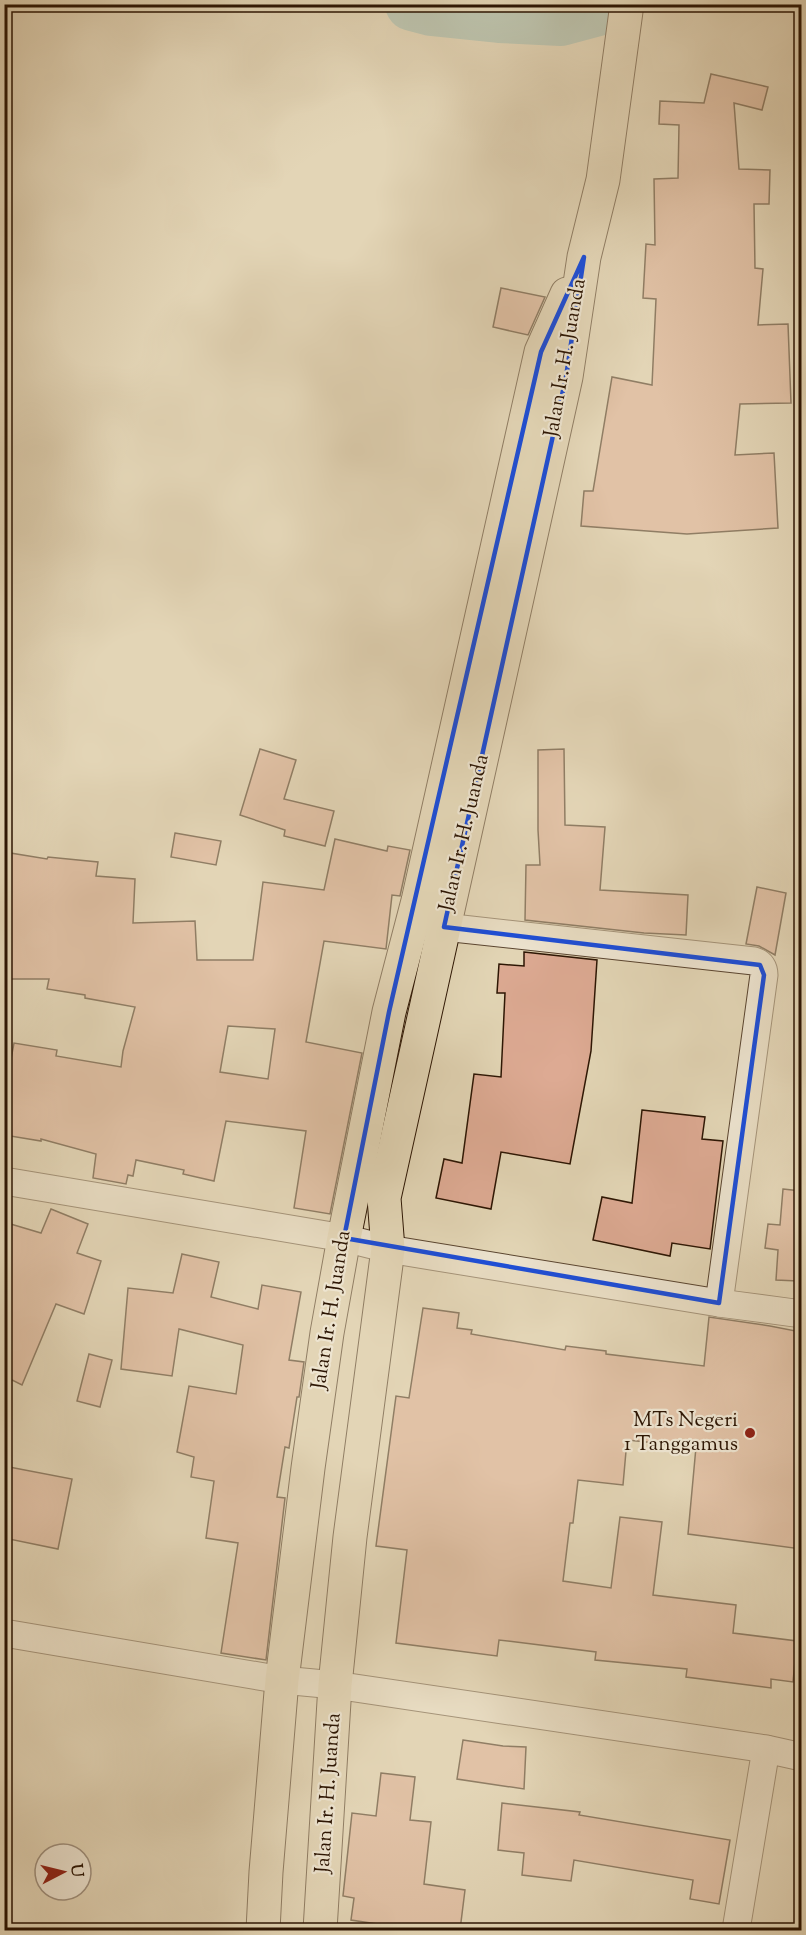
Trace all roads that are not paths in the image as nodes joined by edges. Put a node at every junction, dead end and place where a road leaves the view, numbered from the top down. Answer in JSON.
{"nodes":[{"id":1,"x":627,"y":4,"type":"edge"},
{"id":2,"x":584,"y":257,"type":"junction"},
{"id":3,"x":444,"y":927,"type":"junction"},
{"id":4,"x":4,"y":1181,"type":"edge"},
{"id":5,"x":344,"y":1238,"type":"junction"},
{"id":6,"x":388,"y":1249,"type":"junction"},
{"id":7,"x":719,"y":1303,"type":"junction"},
{"id":8,"x":801,"y":1314,"type":"edge"},
{"id":9,"x":4,"y":1633,"type":"edge"},
{"id":10,"x":282,"y":1680,"type":"junction"},
{"id":11,"x":335,"y":1685,"type":"junction"},
{"id":12,"x":766,"y":1749,"type":"junction"},
{"id":13,"x":801,"y":1757,"type":"edge"},
{"id":14,"x":264,"y":1930,"type":"edge"},
{"id":15,"x":320,"y":1930,"type":"edge"},
{"id":16,"x":736,"y":1930,"type":"edge"}],
"edges":[{"from":1,"to":2,"type":"highway"},
{"from":2,"to":3,"type":"highway","name":"Jalan Ir. H. Juanda"},
{"from":2,"to":5,"type":"highway","name":"Jalan Ir. H. Juanda"},
{"from":3,"to":6,"type":"highway","name":"Jalan Ir. H. Juanda"},
{"from":3,"to":7,"type":"street"},
{"from":4,"to":5,"type":"street"},
{"from":5,"to":6,"type":"street"},
{"from":5,"to":10,"type":"highway","name":"Jalan Ir. H. Juanda"},
{"from":6,"to":7,"type":"street"},
{"from":6,"to":11,"type":"highway","name":"Jalan Ir. H. Juanda"},
{"from":7,"to":8,"type":"street"},
{"from":9,"to":10,"type":"street"},
{"from":10,"to":11,"type":"street"},
{"from":10,"to":14,"type":"highway","name":"Jalan Ir. H. Juanda"},
{"from":11,"to":12,"type":"street"},
{"from":11,"to":15,"type":"highway","name":"Jalan Ir. H. Juanda"},
{"from":12,"to":13,"type":"street"},
{"from":12,"to":16,"type":"street"}]}
